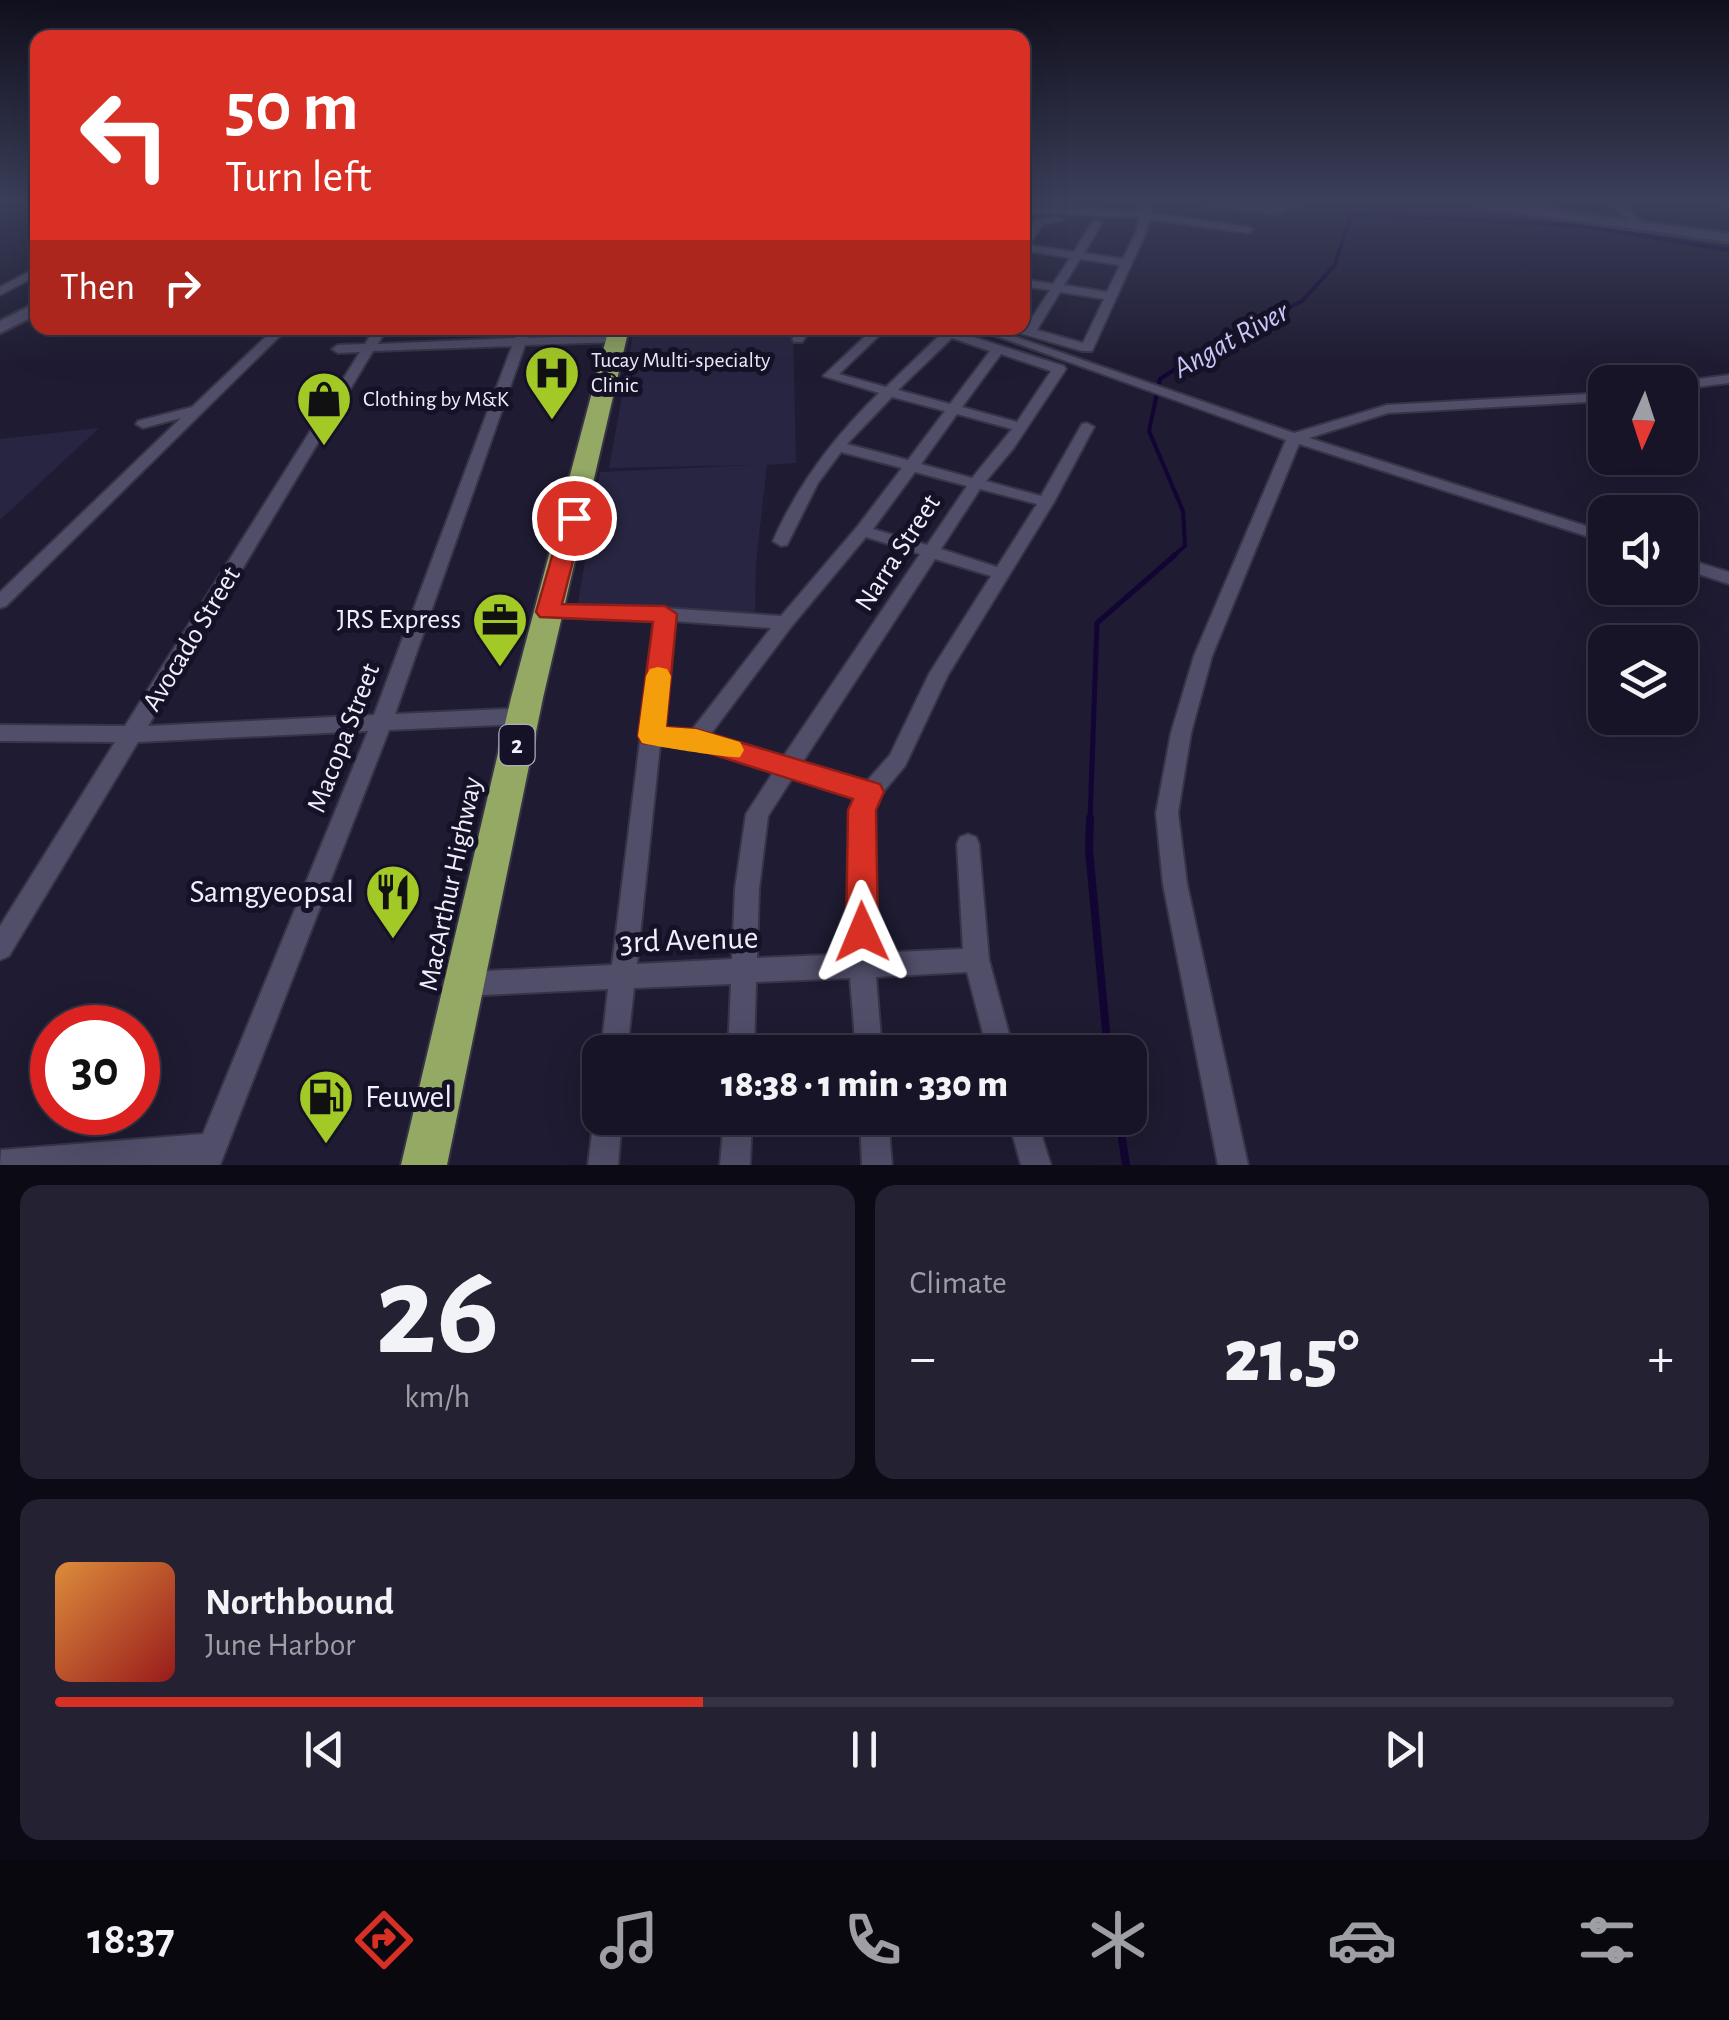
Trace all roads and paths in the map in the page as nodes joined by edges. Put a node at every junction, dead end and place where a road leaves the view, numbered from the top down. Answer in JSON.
{"nodes":[{"id":1,"x":1074,"y":257,"type":"edge"},
{"id":2,"x":1091,"y":257,"type":"edge"},
{"id":3,"x":1130,"y":257,"type":"edge"},
{"id":4,"x":1128,"y":263,"type":"junction"},
{"id":5,"x":30,"y":275,"type":"edge"},
{"id":6,"x":1030,"y":283,"type":"edge"},
{"id":7,"x":1056,"y":288,"type":"junction"},
{"id":8,"x":0,"y":292,"type":"edge"},
{"id":9,"x":1110,"y":296,"type":"junction"},
{"id":10,"x":30,"y":300,"type":"edge"},
{"id":11,"x":30,"y":312,"type":"edge"},
{"id":12,"x":0,"y":316,"type":"edge"},
{"id":13,"x":1030,"y":320,"type":"edge"},
{"id":14,"x":0,"y":328,"type":"edge"},
{"id":15,"x":1030,"y":333,"type":"edge"},
{"id":16,"x":274,"y":335,"type":"edge"},
{"id":17,"x":376,"y":335,"type":"edge"},
{"id":18,"x":440,"y":335,"type":"edge"},
{"id":19,"x":515,"y":335,"type":"edge"},
{"id":20,"x":523,"y":335,"type":"edge"},
{"id":21,"x":617,"y":335,"type":"edge"},
{"id":22,"x":873,"y":335,"type":"edge"},
{"id":23,"x":938,"y":335,"type":"edge"},
{"id":24,"x":957,"y":335,"type":"edge"},
{"id":25,"x":1000,"y":335,"type":"edge"},
{"id":26,"x":434,"y":345,"type":"junction"},
{"id":27,"x":368,"y":348,"type":"junction"},
{"id":28,"x":338,"y":349,"type":"dead end"},
{"id":29,"x":998,"y":349,"type":"junction"},
{"id":30,"x":1729,"y":378,"type":"edge"},
{"id":31,"x":1698,"y":382,"type":"edge"},
{"id":32,"x":889,"y":393,"type":"junction"},
{"id":33,"x":1588,"y":398,"type":"edge"},
{"id":34,"x":956,"y":409,"type":"junction"},
{"id":35,"x":193,"y":411,"type":"junction"},
{"id":36,"x":143,"y":424,"type":"dead end"},
{"id":37,"x":1021,"y":427,"type":"junction"},
{"id":38,"x":1087,"y":427,"type":"dead end"},
{"id":39,"x":1294,"y":438,"type":"junction"},
{"id":40,"x":840,"y":447,"type":"junction"},
{"id":41,"x":911,"y":465,"type":"junction"},
{"id":42,"x":977,"y":482,"type":"junction"},
{"id":43,"x":1046,"y":502,"type":"junction"},
{"id":44,"x":863,"y":531,"type":"junction"},
{"id":45,"x":1588,"y":532,"type":"edge"},
{"id":46,"x":781,"y":541,"type":"dead end"},
{"id":47,"x":932,"y":554,"type":"junction"},
{"id":48,"x":1698,"y":568,"type":"edge"},
{"id":49,"x":1002,"y":574,"type":"junction"},
{"id":50,"x":1729,"y":578,"type":"edge"},
{"id":51,"x":0,"y":602,"type":"edge"},
{"id":52,"x":548,"y":612,"type":"junction"},
{"id":53,"x":665,"y":614,"type":"junction"},
{"id":54,"x":785,"y":623,"type":"junction"},
{"id":55,"x":524,"y":716,"type":"junction"},
{"id":56,"x":382,"y":720,"type":"junction"},
{"id":57,"x":0,"y":733,"type":"edge"},
{"id":58,"x":135,"y":734,"type":"junction"},
{"id":59,"x":652,"y":736,"type":"junction"},
{"id":60,"x":696,"y":739,"type":"junction"},
{"id":61,"x":786,"y":766,"type":"junction"},
{"id":62,"x":870,"y":792,"type":"junction"},
{"id":63,"x":968,"y":844,"type":"dead end"},
{"id":64,"x":0,"y":948,"type":"edge"},
{"id":65,"x":976,"y":960,"type":"junction"},
{"id":66,"x":862,"y":966,"type":"junction"},
{"id":67,"x":745,"y":971,"type":"junction"},
{"id":68,"x":622,"y":975,"type":"junction"},
{"id":69,"x":464,"y":984,"type":"junction"},
{"id":70,"x":616,"y":1035,"type":"edge"},
{"id":71,"x":742,"y":1035,"type":"edge"},
{"id":72,"x":868,"y":1035,"type":"edge"},
{"id":73,"x":996,"y":1035,"type":"edge"},
{"id":74,"x":606,"y":1135,"type":"edge"},
{"id":75,"x":737,"y":1135,"type":"edge"},
{"id":76,"x":875,"y":1135,"type":"edge"},
{"id":77,"x":1027,"y":1135,"type":"edge"},
{"id":78,"x":208,"y":1156,"type":"edge"},
{"id":79,"x":1,"y":1165,"type":"edge"},
{"id":80,"x":424,"y":1165,"type":"edge"},
{"id":81,"x":603,"y":1165,"type":"edge"},
{"id":82,"x":736,"y":1165,"type":"edge"},
{"id":83,"x":877,"y":1165,"type":"edge"},
{"id":84,"x":1036,"y":1165,"type":"edge"},
{"id":85,"x":1233,"y":1165,"type":"edge"}],
"edges":[{"from":1,"to":7,"type":"street"},
{"from":2,"to":4,"type":"street"},
{"from":3,"to":4,"type":"street"},
{"from":4,"to":9,"type":"street"},
{"from":5,"to":8,"type":"street"},
{"from":6,"to":7,"type":"street"},
{"from":7,"to":9,"type":"street"},
{"from":7,"to":13,"type":"street"},
{"from":9,"to":15,"type":"street"},
{"from":10,"to":12,"type":"main road"},
{"from":11,"to":14,"type":"main road"},
{"from":16,"to":35,"type":"street"},
{"from":17,"to":27,"type":"street","name":"Avocado Street"},
{"from":18,"to":26,"type":"street"},
{"from":19,"to":26,"type":"street"},
{"from":20,"to":56,"type":"street","name":"Macopa Street"},
{"from":21,"to":52,"type":"highway","name":"MacArthur Highway","number":"2"},
{"from":22,"to":32,"type":"street"},
{"from":23,"to":32,"type":"street"},
{"from":24,"to":29,"type":"street"},
{"from":25,"to":39,"type":"street"},
{"from":26,"to":27,"type":"street"},
{"from":27,"to":28,"type":"street"},
{"from":27,"to":58,"type":"street","name":"Avocado Street"},
{"from":29,"to":34,"type":"street"},
{"from":29,"to":37,"type":"street","name":"Narra Street"},
{"from":30,"to":31,"type":"street"},
{"from":32,"to":34,"type":"street"},
{"from":32,"to":40,"type":"street"},
{"from":33,"to":39,"type":"street"},
{"from":34,"to":37,"type":"street"},
{"from":34,"to":41,"type":"street"},
{"from":35,"to":36,"type":"street"},
{"from":35,"to":51,"type":"street"},
{"from":37,"to":42,"type":"street","name":"Narra Street"},
{"from":38,"to":43,"type":"street"},
{"from":39,"to":45,"type":"street"},
{"from":39,"to":85,"type":"street"},
{"from":40,"to":41,"type":"street"},
{"from":40,"to":46,"type":"street"},
{"from":41,"to":42,"type":"street"},
{"from":41,"to":44,"type":"street"},
{"from":42,"to":43,"type":"street"},
{"from":42,"to":47,"type":"street","name":"Narra Street"},
{"from":43,"to":49,"type":"street"},
{"from":44,"to":47,"type":"street"},
{"from":44,"to":54,"type":"street"},
{"from":47,"to":49,"type":"street"},
{"from":47,"to":61,"type":"street","name":"Narra Street"},
{"from":48,"to":50,"type":"street"},
{"from":49,"to":62,"type":"street"},
{"from":52,"to":53,"type":"street"},
{"from":52,"to":55,"type":"highway","name":"MacArthur Highway","number":"2"},
{"from":53,"to":54,"type":"street"},
{"from":53,"to":59,"type":"street"},
{"from":54,"to":60,"type":"street"},
{"from":55,"to":56,"type":"street"},
{"from":55,"to":69,"type":"highway","name":"MacArthur Highway","number":"2"},
{"from":56,"to":58,"type":"street"},
{"from":56,"to":78,"type":"street","name":"Macopa Street"},
{"from":57,"to":58,"type":"street"},
{"from":58,"to":64,"type":"street","name":"Avocado Street"},
{"from":59,"to":60,"type":"street"},
{"from":59,"to":68,"type":"street"},
{"from":60,"to":61,"type":"street"},
{"from":61,"to":62,"type":"street"},
{"from":61,"to":67,"type":"street"},
{"from":62,"to":66,"type":"street"},
{"from":63,"to":65,"type":"street"},
{"from":65,"to":66,"type":"street","name":"3rd Avenue"},
{"from":65,"to":73,"type":"street"},
{"from":66,"to":67,"type":"street","name":"3rd Avenue"},
{"from":66,"to":72,"type":"street"},
{"from":67,"to":68,"type":"street","name":"3rd Avenue"},
{"from":67,"to":71,"type":"street"},
{"from":68,"to":69,"type":"street","name":"3rd Avenue"},
{"from":68,"to":70,"type":"street"},
{"from":69,"to":80,"type":"highway","name":"MacArthur Highway","number":"2"},
{"from":74,"to":81,"type":"street"},
{"from":75,"to":82,"type":"street"},
{"from":76,"to":83,"type":"street"},
{"from":77,"to":84,"type":"street"},
{"from":78,"to":79,"type":"street"}]}
